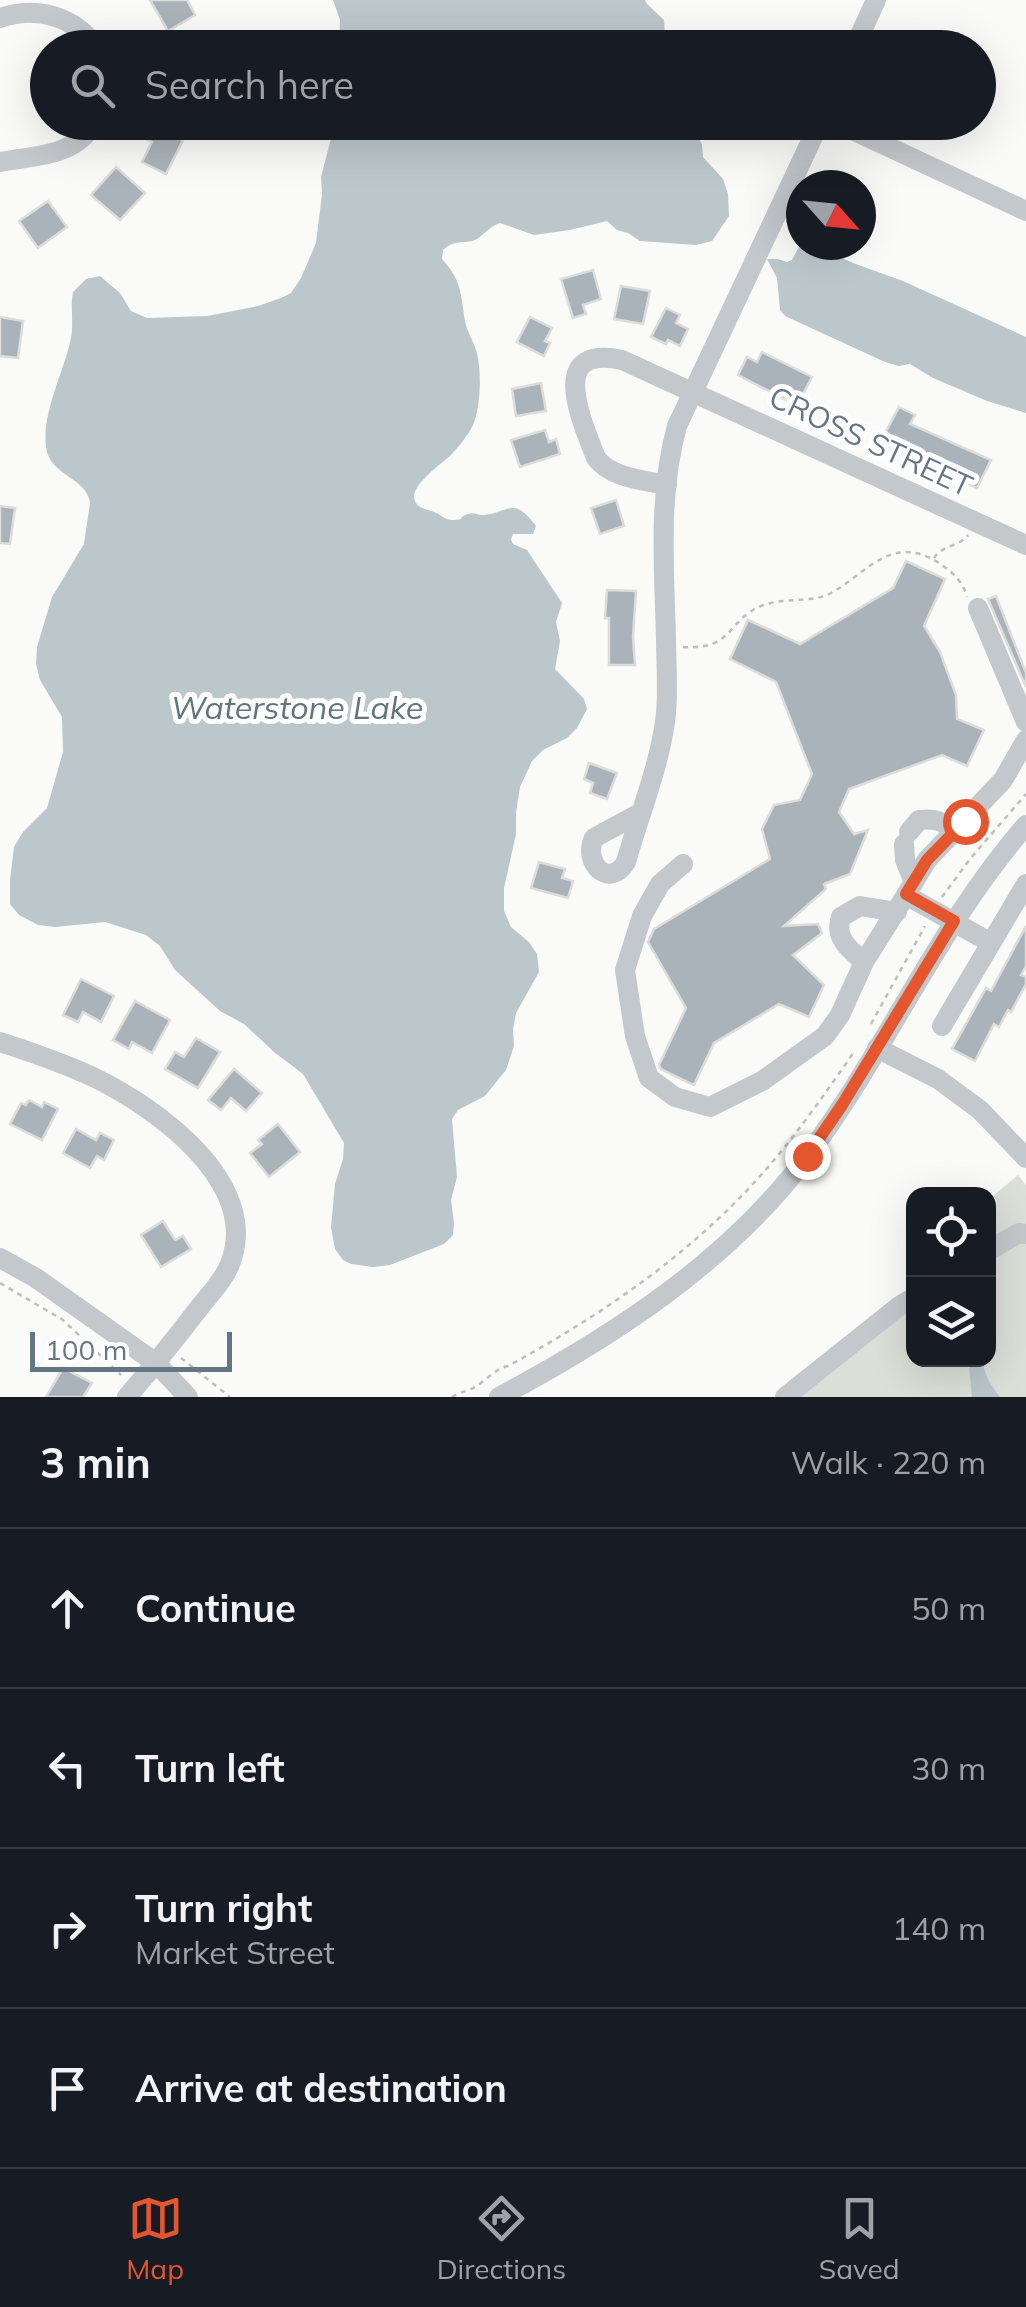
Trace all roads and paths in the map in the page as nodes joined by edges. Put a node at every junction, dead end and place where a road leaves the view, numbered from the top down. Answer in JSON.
{"nodes":[{"id":1,"x":876,"y":0,"type":"edge"},
{"id":2,"x":0,"y":18,"type":"edge"},
{"id":3,"x":79,"y":30,"type":"edge"},
{"id":4,"x":862,"y":30,"type":"edge"},
{"id":5,"x":78,"y":140,"type":"edge"},
{"id":6,"x":811,"y":140,"type":"edge"},
{"id":7,"x":874,"y":140,"type":"edge"},
{"id":8,"x":0,"y":162,"type":"edge"},
{"id":9,"x":1026,"y":211,"type":"edge"},
{"id":10,"x":692,"y":391,"type":"junction"},
{"id":11,"x":667,"y":485,"type":"junction"},
{"id":12,"x":974,"y":521,"type":"junction"},
{"id":13,"x":1026,"y":545,"type":"edge"},
{"id":14,"x":933,"y":560,"type":"junction"},
{"id":15,"x":978,"y":608,"type":"joint"},
{"id":16,"x":666,"y":645,"type":"junction"},
{"id":17,"x":1026,"y":722,"type":"edge"},
{"id":18,"x":1026,"y":740,"type":"edge"},
{"id":19,"x":1026,"y":794,"type":"edge"},
{"id":20,"x":640,"y":813,"type":"dead end"},
{"id":21,"x":1026,"y":825,"type":"edge"},
{"id":22,"x":955,"y":830,"type":"junction"},
{"id":23,"x":683,"y":864,"type":"dead end"},
{"id":24,"x":1026,"y":884,"type":"edge"},
{"id":25,"x":906,"y":896,"type":"junction"},
{"id":26,"x":934,"y":910,"type":"junction"},
{"id":27,"x":954,"y":921,"type":"junction"},
{"id":28,"x":991,"y":943,"type":"junction"},
{"id":29,"x":864,"y":962,"type":"junction"},
{"id":30,"x":942,"y":1026,"type":"dead end"},
{"id":31,"x":869,"y":1040,"type":"junction"},
{"id":32,"x":0,"y":1042,"type":"edge"},
{"id":33,"x":1026,"y":1158,"type":"edge"},
{"id":34,"x":1026,"y":1234,"type":"edge"},
{"id":35,"x":996,"y":1246,"type":"edge"},
{"id":36,"x":0,"y":1258,"type":"edge"},
{"id":37,"x":0,"y":1283,"type":"edge"},
{"id":38,"x":906,"y":1302,"type":"edge"},
{"id":39,"x":181,"y":1358,"type":"dead end"},
{"id":40,"x":156,"y":1363,"type":"junction"},
{"id":41,"x":132,"y":1392,"type":"edge"},
{"id":42,"x":188,"y":1397,"type":"edge"},
{"id":43,"x":230,"y":1397,"type":"edge"},
{"id":44,"x":452,"y":1397,"type":"edge"},
{"id":45,"x":499,"y":1397,"type":"edge"},
{"id":46,"x":785,"y":1397,"type":"edge"}],
"edges":[{"from":1,"to":4,"type":"street"},
{"from":2,"to":3,"type":"street"},
{"from":5,"to":8,"type":"street"},
{"from":6,"to":10,"type":"street"},
{"from":7,"to":9,"type":"street"},
{"from":10,"to":11,"type":"street"},
{"from":10,"to":11,"type":"street","name":"CROSS STREET"},
{"from":10,"to":12,"type":"street","name":"CROSS STREET"},
{"from":11,"to":16,"type":"street"},
{"from":12,"to":13,"type":"street","name":"CROSS STREET"},
{"from":12,"to":14,"type":"path"},
{"from":14,"to":15,"type":"path"},
{"from":14,"to":16,"type":"path"},
{"from":15,"to":17,"type":"street"},
{"from":16,"to":20,"type":"street"},
{"from":18,"to":22,"type":"street"},
{"from":19,"to":26,"type":"path"},
{"from":21,"to":27,"type":"street"},
{"from":22,"to":25,"type":"street"},
{"from":22,"to":25,"type":"street"},
{"from":23,"to":29,"type":"street"},
{"from":24,"to":28,"type":"street"},
{"from":25,"to":26,"type":"street"},
{"from":25,"to":29,"type":"street"},
{"from":25,"to":29,"type":"street"},
{"from":26,"to":27,"type":"street"},
{"from":26,"to":31,"type":"path"},
{"from":27,"to":28,"type":"street"},
{"from":27,"to":31,"type":"street"},
{"from":28,"to":30,"type":"street"},
{"from":31,"to":33,"type":"street"},
{"from":31,"to":44,"type":"path"},
{"from":31,"to":45,"type":"street"},
{"from":32,"to":40,"type":"street"},
{"from":34,"to":35,"type":"street"},
{"from":36,"to":40,"type":"street"},
{"from":37,"to":41,"type":"path"},
{"from":38,"to":46,"type":"street"},
{"from":39,"to":43,"type":"path"},
{"from":40,"to":41,"type":"street"},
{"from":40,"to":42,"type":"street"}]}
